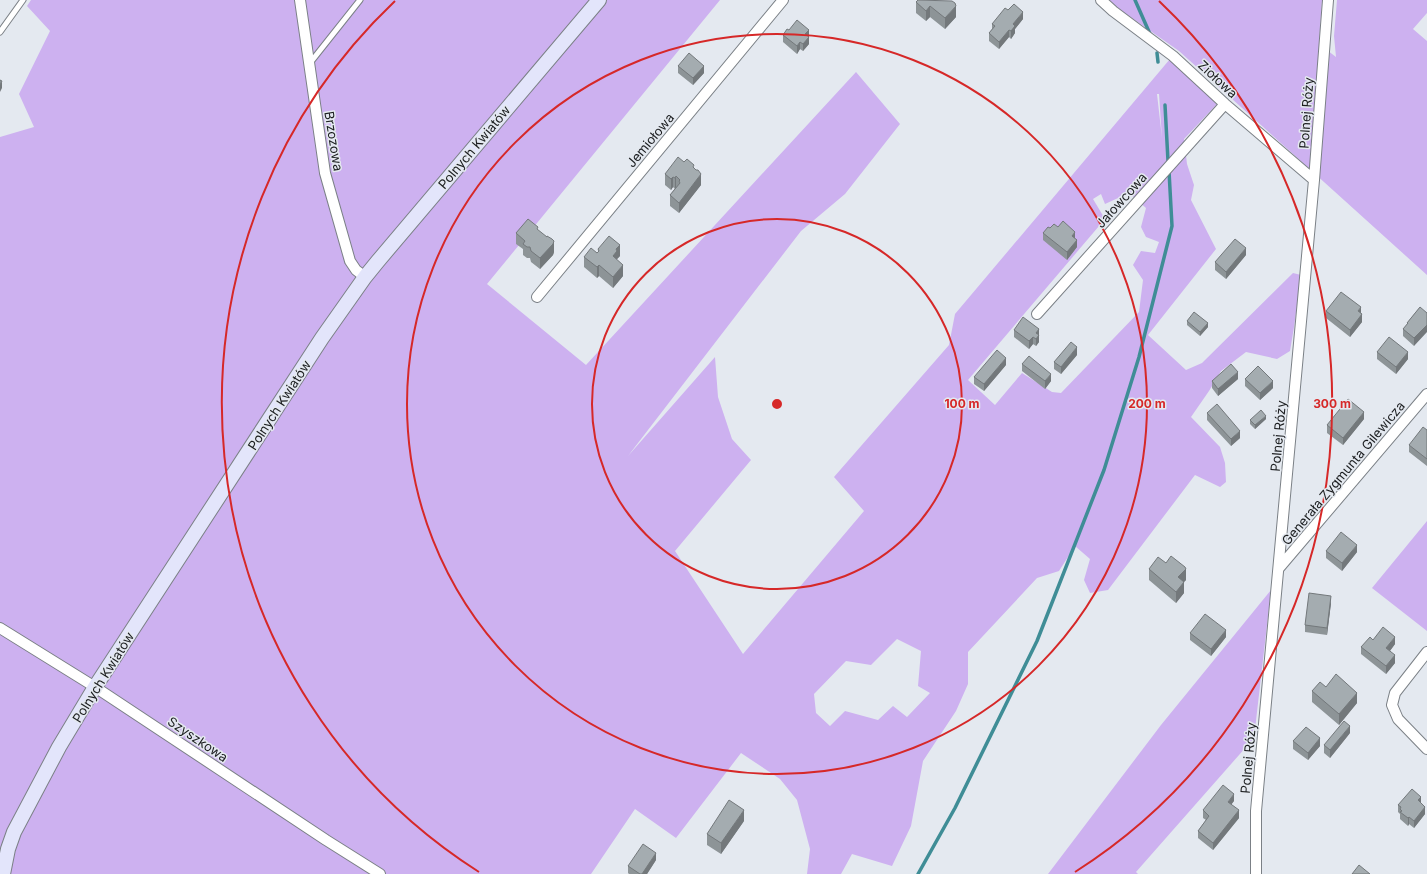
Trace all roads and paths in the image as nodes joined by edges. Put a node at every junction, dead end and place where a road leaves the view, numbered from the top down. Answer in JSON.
{"nodes":[{"id":1,"x":23,"y":0,"type":"edge"},
{"id":2,"x":300,"y":0,"type":"edge"},
{"id":3,"x":360,"y":0,"type":"edge"},
{"id":4,"x":599,"y":0,"type":"edge"},
{"id":5,"x":782,"y":0,"type":"edge"},
{"id":6,"x":1101,"y":0,"type":"edge"},
{"id":7,"x":1328,"y":0,"type":"edge"},
{"id":8,"x":0,"y":32,"type":"edge"},
{"id":9,"x":310,"y":64,"type":"junction"},
{"id":10,"x":1225,"y":104,"type":"junction"},
{"id":11,"x":1314,"y":180,"type":"junction"},
{"id":12,"x":365,"y":277,"type":"junction"},
{"id":13,"x":537,"y":297,"type":"dead end"},
{"id":14,"x":1037,"y":314,"type":"dead end"},
{"id":15,"x":1427,"y":394,"type":"edge"},
{"id":16,"x":1279,"y":568,"type":"junction"},
{"id":17,"x":0,"y":628,"type":"edge"},
{"id":18,"x":1427,"y":652,"type":"edge"},
{"id":19,"x":95,"y":687,"type":"junction"},
{"id":20,"x":1427,"y":749,"type":"edge"},
{"id":21,"x":3,"y":874,"type":"edge"},
{"id":22,"x":380,"y":874,"type":"edge"},
{"id":23,"x":1256,"y":874,"type":"edge"}],
"edges":[{"from":1,"to":8,"type":"lane"},
{"from":2,"to":9,"type":"street","name":"Brzozowa"},
{"from":3,"to":9,"type":"lane"},
{"from":4,"to":12,"type":"street","name":"Polnych Kwiatów"},
{"from":5,"to":13,"type":"street","name":"Jemiołowa"},
{"from":6,"to":10,"type":"street","name":"Ziołowa"},
{"from":7,"to":11,"type":"street","name":"Polnej Róży"},
{"from":9,"to":12,"type":"street","name":"Brzozowa"},
{"from":10,"to":11,"type":"street","name":"Ziołowa"},
{"from":10,"to":14,"type":"street","name":"Jałowcowa"},
{"from":11,"to":16,"type":"street","name":"Polnej Róży"},
{"from":12,"to":19,"type":"street","name":"Polnych Kwiatów"},
{"from":15,"to":16,"type":"street","name":"Generała Zygmunta Gilewicza"},
{"from":16,"to":23,"type":"street","name":"Polnej Róży"},
{"from":17,"to":19,"type":"street","name":"Szyszkowa"},
{"from":18,"to":20,"type":"street"},
{"from":19,"to":21,"type":"street","name":"Polnych Kwiatów"},
{"from":19,"to":22,"type":"street","name":"Szyszkowa"}]}
